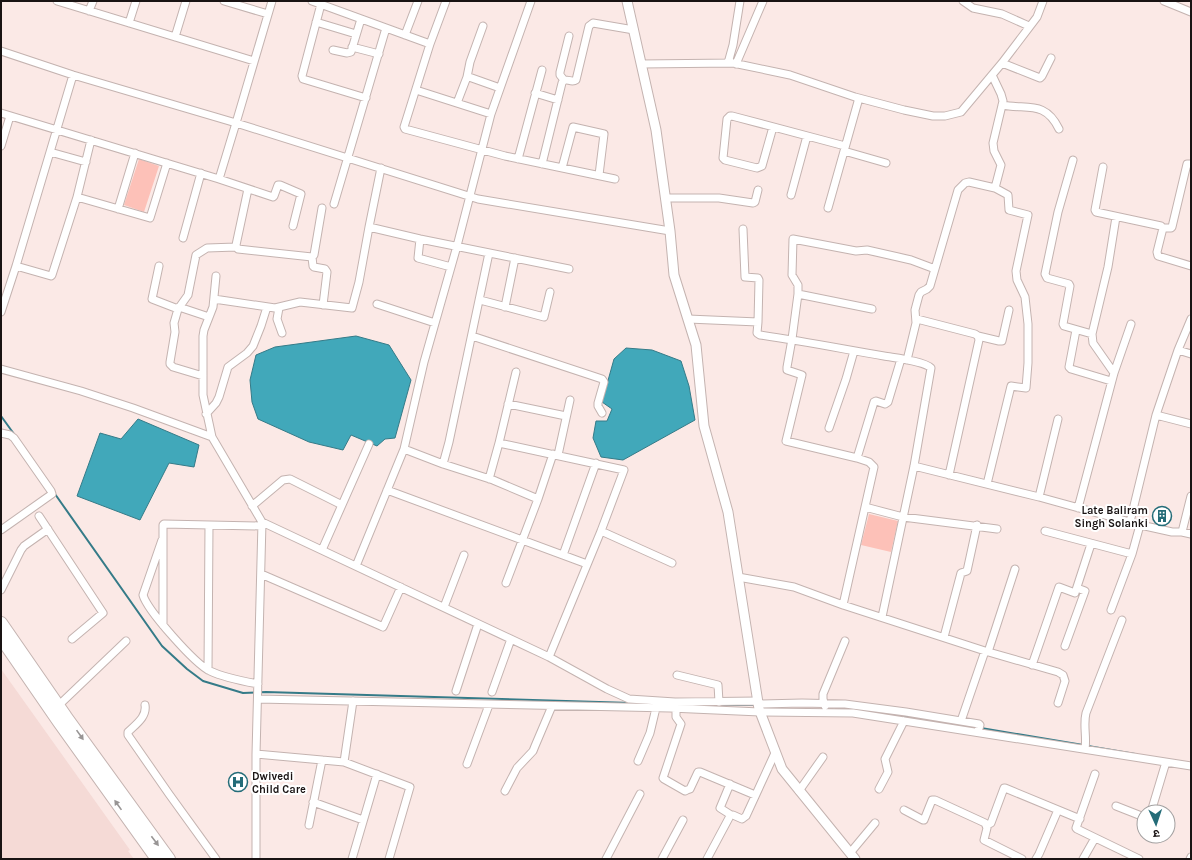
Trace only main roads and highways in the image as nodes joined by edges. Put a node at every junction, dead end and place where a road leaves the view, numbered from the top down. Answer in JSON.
{"nodes":[{"id":1,"x":1,"y":623,"type":"edge"},
{"id":2,"x":1,"y":638,"type":"edge"},
{"id":3,"x":157,"y":859,"type":"edge"},
{"id":4,"x":169,"y":859,"type":"edge"}],
"edges":[{"from":1,"to":4,"type":"highway","one_way":true},
{"from":3,"to":2,"type":"highway","one_way":true}]}
